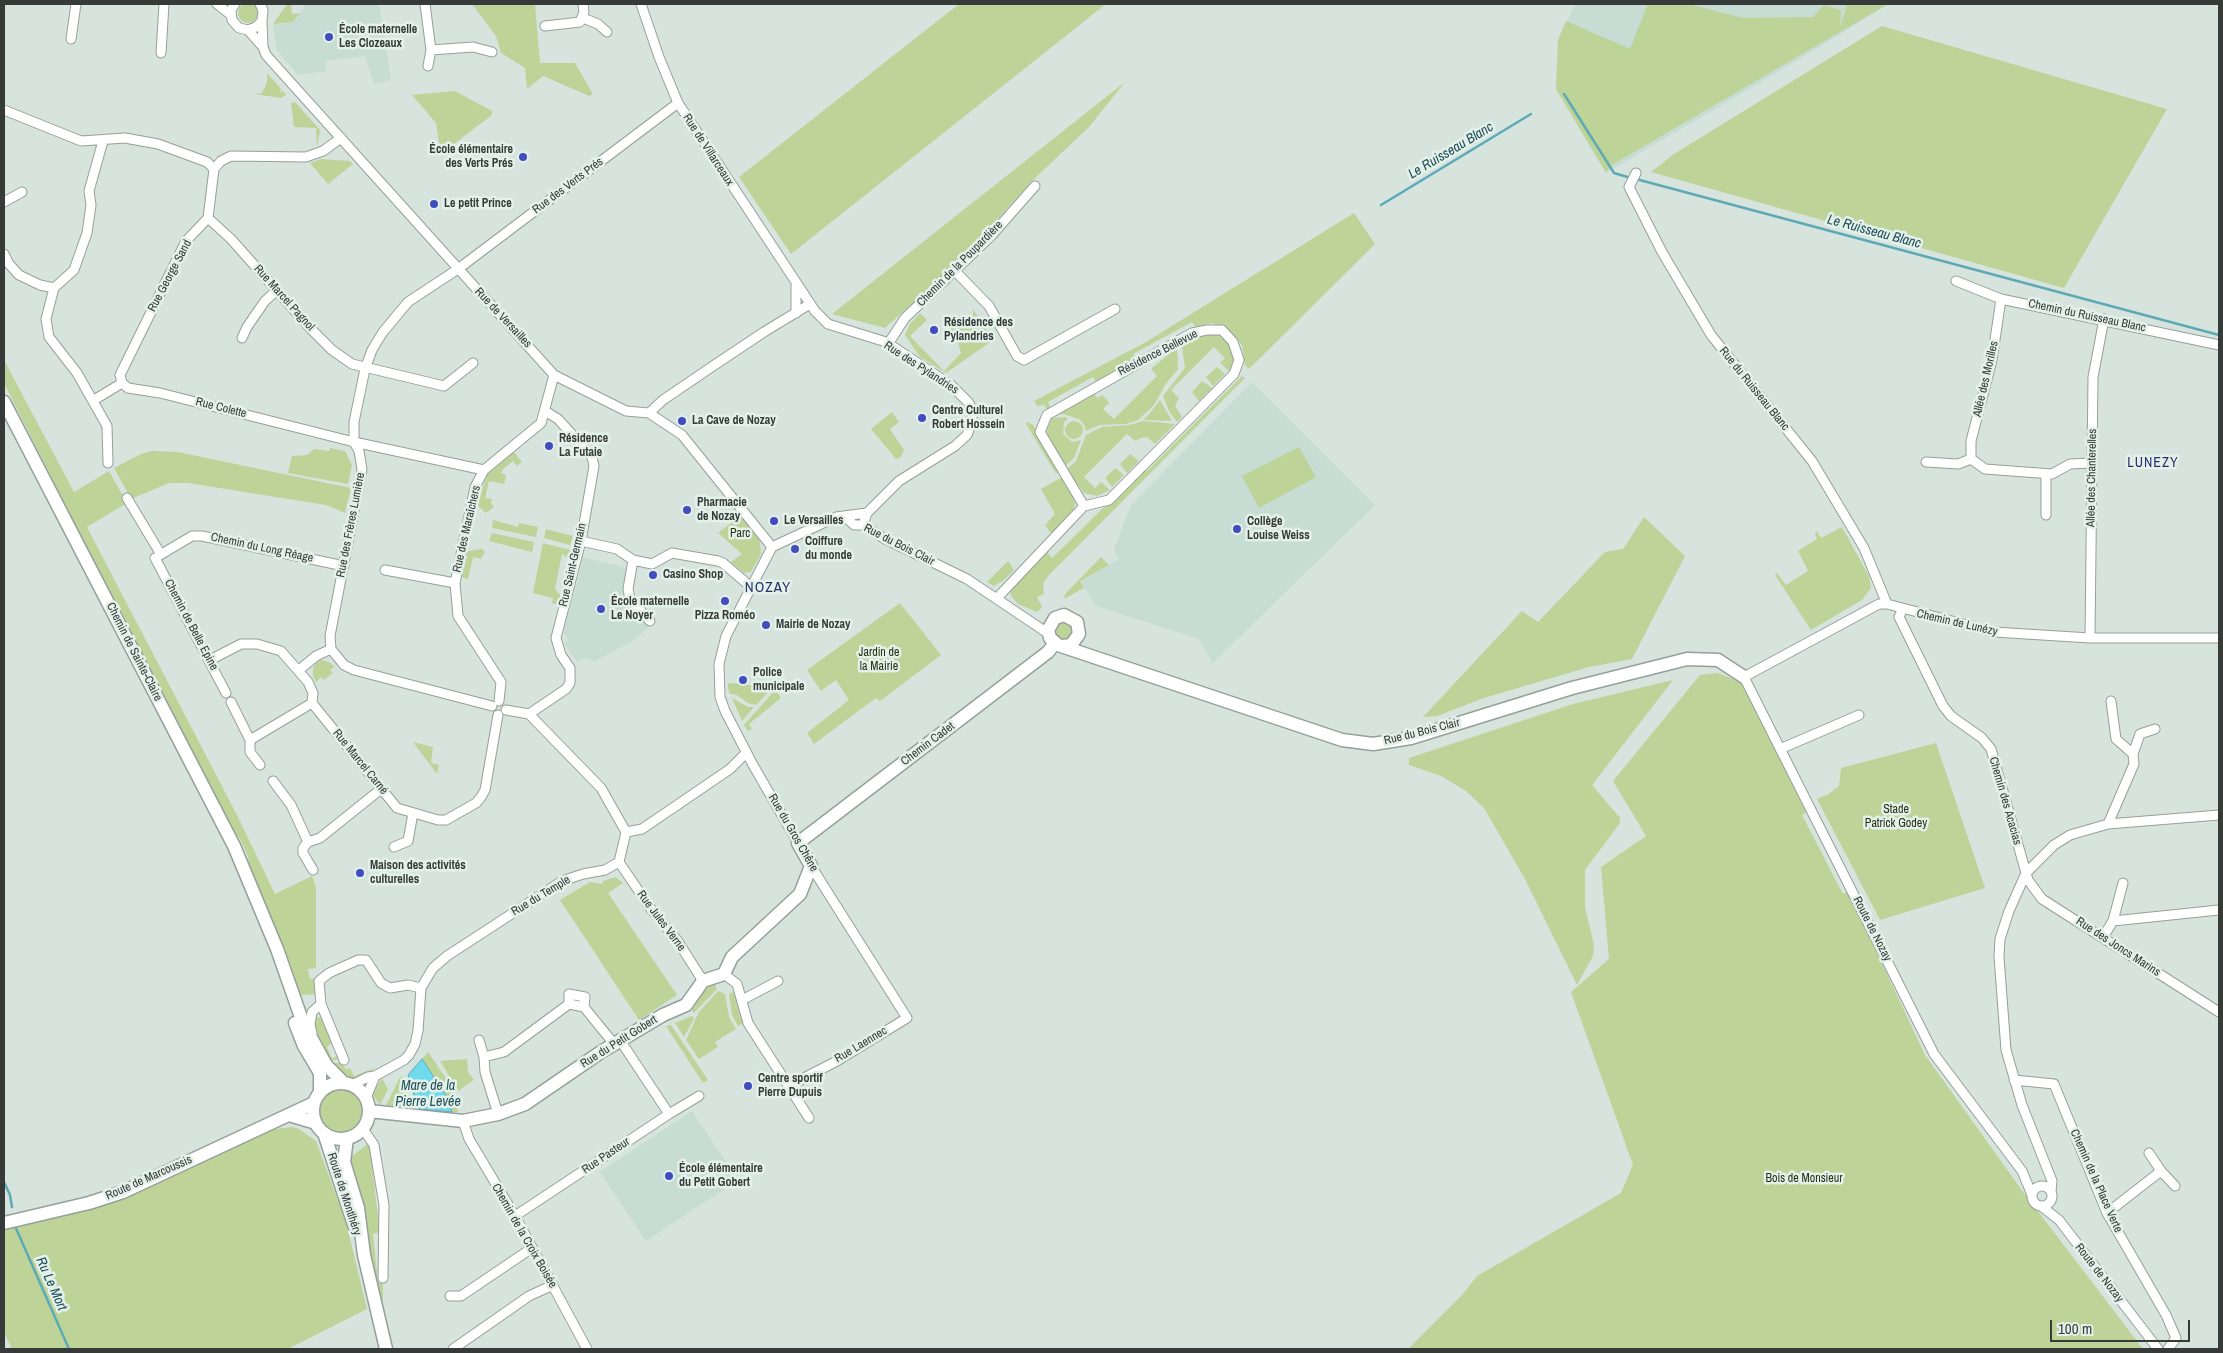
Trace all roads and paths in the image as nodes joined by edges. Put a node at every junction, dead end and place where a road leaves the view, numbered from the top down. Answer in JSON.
{"nodes":[{"id":1,"x":76,"y":4,"type":"edge"},
{"id":2,"x":164,"y":4,"type":"edge"},
{"id":3,"x":217,"y":4,"type":"edge"},
{"id":4,"x":235,"y":4,"type":"edge"},
{"id":5,"x":426,"y":4,"type":"edge"},
{"id":6,"x":583,"y":4,"type":"edge"},
{"id":7,"x":641,"y":4,"type":"edge"},
{"id":8,"x":264,"y":5,"type":"edge"},
{"id":9,"x":231,"y":15,"type":"junction"},
{"id":10,"x":583,"y":18,"type":"junction"},
{"id":11,"x":262,"y":21,"type":"junction"},
{"id":12,"x":545,"y":26,"type":"dead end"},
{"id":13,"x":248,"y":30,"type":"junction"},
{"id":14,"x":607,"y":32,"type":"dead end"},
{"id":15,"x":71,"y":39,"type":"dead end"},
{"id":16,"x":263,"y":47,"type":"junction"},
{"id":17,"x":431,"y":50,"type":"junction"},
{"id":18,"x":492,"y":52,"type":"dead end"},
{"id":19,"x":161,"y":53,"type":"dead end"},
{"id":20,"x":428,"y":66,"type":"dead end"},
{"id":21,"x":678,"y":103,"type":"junction"},
{"id":22,"x":4,"y":110,"type":"edge"},
{"id":23,"x":341,"y":138,"type":"junction"},
{"id":24,"x":103,"y":141,"type":"junction"},
{"id":25,"x":214,"y":169,"type":"junction"},
{"id":26,"x":1636,"y":173,"type":"dead end"},
{"id":27,"x":1035,"y":186,"type":"dead end"},
{"id":28,"x":22,"y":192,"type":"dead end"},
{"id":29,"x":4,"y":202,"type":"edge"},
{"id":30,"x":208,"y":218,"type":"junction"},
{"id":31,"x":4,"y":254,"type":"edge"},
{"id":32,"x":458,"y":269,"type":"junction"},
{"id":33,"x":955,"y":271,"type":"junction"},
{"id":34,"x":1956,"y":281,"type":"dead end"},
{"id":35,"x":796,"y":285,"type":"junction"},
{"id":36,"x":54,"y":288,"type":"junction"},
{"id":37,"x":277,"y":290,"type":"junction"},
{"id":38,"x":2000,"y":299,"type":"junction"},
{"id":39,"x":810,"y":304,"type":"junction"},
{"id":40,"x":1115,"y":309,"type":"dead end"},
{"id":41,"x":796,"y":313,"type":"junction"},
{"id":42,"x":2104,"y":319,"type":"junction"},
{"id":43,"x":242,"y":338,"type":"dead end"},
{"id":44,"x":888,"y":344,"type":"junction"},
{"id":45,"x":2219,"y":345,"type":"edge"},
{"id":46,"x":473,"y":363,"type":"dead end"},
{"id":47,"x":366,"y":368,"type":"junction"},
{"id":48,"x":554,"y":375,"type":"junction"},
{"id":49,"x":122,"y":383,"type":"junction"},
{"id":50,"x":94,"y":400,"type":"junction"},
{"id":51,"x":4,"y":402,"type":"edge"},
{"id":52,"x":545,"y":411,"type":"junction"},
{"id":53,"x":650,"y":413,"type":"junction"},
{"id":54,"x":354,"y":442,"type":"junction"},
{"id":55,"x":1971,"y":459,"type":"junction"},
{"id":56,"x":1926,"y":462,"type":"dead end"},
{"id":57,"x":108,"y":463,"type":"dead end"},
{"id":58,"x":2092,"y":464,"type":"junction"},
{"id":59,"x":484,"y":470,"type":"junction"},
{"id":60,"x":2046,"y":474,"type":"junction"},
{"id":61,"x":127,"y":498,"type":"dead end"},
{"id":62,"x":1084,"y":506,"type":"junction"},
{"id":63,"x":867,"y":513,"type":"junction"},
{"id":64,"x":2046,"y":515,"type":"dead end"},
{"id":65,"x":844,"y":516,"type":"junction"},
{"id":66,"x":863,"y":525,"type":"junction"},
{"id":67,"x":581,"y":542,"type":"junction"},
{"id":68,"x":772,"y":547,"type":"junction"},
{"id":69,"x":157,"y":556,"type":"junction"},
{"id":70,"x":632,"y":560,"type":"junction"},
{"id":71,"x":344,"y":566,"type":"junction"},
{"id":72,"x":385,"y":570,"type":"dead end"},
{"id":73,"x":455,"y":583,"type":"junction"},
{"id":74,"x":751,"y":587,"type":"junction"},
{"id":75,"x":997,"y":598,"type":"junction"},
{"id":76,"x":1887,"y":604,"type":"junction"},
{"id":77,"x":1902,"y":610,"type":"junction"},
{"id":78,"x":650,"y":621,"type":"dead end"},
{"id":79,"x":1054,"y":636,"type":"junction"},
{"id":80,"x":1078,"y":638,"type":"junction"},
{"id":81,"x":2090,"y":638,"type":"junction"},
{"id":82,"x":2219,"y":638,"type":"edge"},
{"id":83,"x":331,"y":649,"type":"junction"},
{"id":84,"x":1103,"y":658,"type":"junction"},
{"id":85,"x":210,"y":660,"type":"junction"},
{"id":86,"x":299,"y":670,"type":"junction"},
{"id":87,"x":1743,"y":676,"type":"junction"},
{"id":88,"x":226,"y":693,"type":"dead end"},
{"id":89,"x":2111,"y":701,"type":"dead end"},
{"id":90,"x":231,"y":702,"type":"dead end"},
{"id":91,"x":312,"y":703,"type":"junction"},
{"id":92,"x":495,"y":703,"type":"junction"},
{"id":93,"x":502,"y":713,"type":"junction"},
{"id":94,"x":529,"y":714,"type":"junction"},
{"id":95,"x":1859,"y":715,"type":"dead end"},
{"id":96,"x":2155,"y":729,"type":"dead end"},
{"id":97,"x":250,"y":740,"type":"junction"},
{"id":98,"x":1780,"y":749,"type":"junction"},
{"id":99,"x":746,"y":753,"type":"junction"},
{"id":100,"x":2133,"y":754,"type":"junction"},
{"id":101,"x":260,"y":765,"type":"dead end"},
{"id":102,"x":273,"y":781,"type":"dead end"},
{"id":103,"x":381,"y":789,"type":"junction"},
{"id":104,"x":413,"y":814,"type":"junction"},
{"id":105,"x":2219,"y":815,"type":"edge"},
{"id":106,"x":2108,"y":824,"type":"junction"},
{"id":107,"x":626,"y":832,"type":"junction"},
{"id":108,"x":308,"y":842,"type":"junction"},
{"id":109,"x":798,"y":843,"type":"junction"},
{"id":110,"x":394,"y":847,"type":"dead end"},
{"id":111,"x":619,"y":862,"type":"junction"},
{"id":112,"x":811,"y":866,"type":"junction"},
{"id":113,"x":314,"y":870,"type":"dead end"},
{"id":114,"x":2026,"y":873,"type":"junction"},
{"id":115,"x":2123,"y":884,"type":"dead end"},
{"id":116,"x":257,"y":904,"type":"junction"},
{"id":117,"x":2219,"y":910,"type":"edge"},
{"id":118,"x":2113,"y":921,"type":"junction"},
{"id":119,"x":2103,"y":938,"type":"junction"},
{"id":120,"x":724,"y":974,"type":"junction"},
{"id":121,"x":703,"y":981,"type":"junction"},
{"id":122,"x":778,"y":981,"type":"dead end"},
{"id":123,"x":421,"y":988,"type":"junction"},
{"id":124,"x":742,"y":1000,"type":"junction"},
{"id":125,"x":321,"y":1004,"type":"junction"},
{"id":126,"x":2219,"y":1012,"type":"edge"},
{"id":127,"x":907,"y":1018,"type":"joint"},
{"id":128,"x":479,"y":1040,"type":"dead end"},
{"id":129,"x":617,"y":1042,"type":"junction"},
{"id":130,"x":315,"y":1045,"type":"junction"},
{"id":131,"x":484,"y":1057,"type":"junction"},
{"id":132,"x":344,"y":1060,"type":"dead end"},
{"id":133,"x":375,"y":1076,"type":"junction"},
{"id":134,"x":2014,"y":1080,"type":"junction"},
{"id":135,"x":348,"y":1084,"type":"junction"},
{"id":136,"x":790,"y":1089,"type":"junction"},
{"id":137,"x":699,"y":1096,"type":"dead end"},
{"id":138,"x":317,"y":1098,"type":"junction"},
{"id":139,"x":366,"y":1098,"type":"junction"},
{"id":140,"x":369,"y":1111,"type":"junction"},
{"id":141,"x":498,"y":1114,"type":"junction"},
{"id":142,"x":669,"y":1114,"type":"junction"},
{"id":143,"x":289,"y":1115,"type":"junction"},
{"id":144,"x":810,"y":1118,"type":"dead end"},
{"id":145,"x":463,"y":1122,"type":"junction"},
{"id":146,"x":320,"y":1128,"type":"junction"},
{"id":147,"x":363,"y":1129,"type":"junction"},
{"id":148,"x":347,"y":1138,"type":"junction"},
{"id":149,"x":2149,"y":1153,"type":"dead end"},
{"id":150,"x":2022,"y":1171,"type":"junction"},
{"id":151,"x":2161,"y":1172,"type":"junction"},
{"id":152,"x":2175,"y":1186,"type":"dead end"},
{"id":153,"x":2047,"y":1191,"type":"junction"},
{"id":154,"x":2032,"y":1196,"type":"junction"},
{"id":155,"x":2042,"y":1206,"type":"junction"},
{"id":156,"x":2108,"y":1214,"type":"junction"},
{"id":157,"x":515,"y":1216,"type":"junction"},
{"id":158,"x":2059,"y":1220,"type":"junction"},
{"id":159,"x":4,"y":1223,"type":"edge"},
{"id":160,"x":532,"y":1248,"type":"junction"},
{"id":161,"x":364,"y":1254,"type":"junction"},
{"id":162,"x":382,"y":1278,"type":"dead end"},
{"id":163,"x":553,"y":1285,"type":"junction"},
{"id":164,"x":450,"y":1296,"type":"dead end"},
{"id":165,"x":2176,"y":1338,"type":"junction"},
{"id":166,"x":386,"y":1349,"type":"edge"},
{"id":167,"x":454,"y":1349,"type":"edge"},
{"id":168,"x":587,"y":1349,"type":"edge"},
{"id":169,"x":2158,"y":1349,"type":"edge"},
{"id":170,"x":2168,"y":1349,"type":"edge"},
{"id":171,"x":2180,"y":1349,"type":"edge"}],
"edges":[{"from":1,"to":15,"type":"street"},
{"from":2,"to":19,"type":"street"},
{"from":3,"to":9,"type":"street","name":"Rue de Versailles"},
{"from":4,"to":9,"type":"street"},
{"from":5,"to":17,"type":"street"},
{"from":6,"to":10,"type":"street"},
{"from":7,"to":21,"type":"street","name":"Rue de Villarceaux"},
{"from":8,"to":11,"type":"street"},
{"from":9,"to":13,"type":"street","name":"Rue de Versailles"},
{"from":10,"to":12,"type":"street"},
{"from":10,"to":14,"type":"street"},
{"from":11,"to":13,"type":"street"},
{"from":11,"to":16,"type":"street"},
{"from":13,"to":16,"type":"street","name":"Rue de Versailles"},
{"from":16,"to":23,"type":"street","name":"Rue de Versailles"},
{"from":17,"to":18,"type":"street"},
{"from":17,"to":20,"type":"street"},
{"from":21,"to":32,"type":"street","name":"Rue des Verts Prés"},
{"from":21,"to":35,"type":"street","name":"Rue de Villarceaux"},
{"from":22,"to":24,"type":"street"},
{"from":23,"to":25,"type":"street"},
{"from":23,"to":32,"type":"street","name":"Rue de Versailles"},
{"from":24,"to":25,"type":"street"},
{"from":24,"to":36,"type":"street"},
{"from":25,"to":30,"type":"street"},
{"from":26,"to":76,"type":"street","name":"Rue du Ruisseau Blanc"},
{"from":27,"to":33,"type":"street","name":"Chemin de la Poupardière"},
{"from":28,"to":29,"type":"street"},
{"from":30,"to":37,"type":"street","name":"Rue Marcel Pagnol"},
{"from":30,"to":49,"type":"street","name":"Rue George Sand"},
{"from":31,"to":36,"type":"street"},
{"from":32,"to":47,"type":"street","name":"Rue des Frères Lumière"},
{"from":32,"to":48,"type":"street","name":"Rue de Versailles"},
{"from":33,"to":40,"type":"street"},
{"from":33,"to":44,"type":"street","name":"Chemin de la Poupardière"},
{"from":34,"to":38,"type":"street","name":"Chemin du Ruisseau Blanc"},
{"from":35,"to":39,"type":"street","name":"Rue de Villarceaux"},
{"from":35,"to":41,"type":"street"},
{"from":36,"to":50,"type":"street"},
{"from":37,"to":43,"type":"street"},
{"from":37,"to":47,"type":"street","name":"Rue Marcel Pagnol"},
{"from":38,"to":42,"type":"street","name":"Chemin du Ruisseau Blanc"},
{"from":38,"to":55,"type":"street","name":"Allée des Morilles"},
{"from":39,"to":41,"type":"street"},
{"from":39,"to":44,"type":"street","name":"Rue des Pylandries"},
{"from":41,"to":53,"type":"street"},
{"from":42,"to":45,"type":"street","name":"Chemin du Ruisseau Blanc"},
{"from":42,"to":58,"type":"street","name":"Allée des Chanterelles"},
{"from":44,"to":63,"type":"street","name":"Rue des Pylandries"},
{"from":46,"to":47,"type":"street","name":"Rue Marcel Pagnol"},
{"from":47,"to":54,"type":"street","name":"Rue des Frères Lumière"},
{"from":48,"to":52,"type":"street","name":"Rue des Maraîchers"},
{"from":48,"to":53,"type":"street","name":"Rue de Versailles"},
{"from":49,"to":50,"type":"street"},
{"from":49,"to":54,"type":"street","name":"Rue Colette"},
{"from":50,"to":57,"type":"street"},
{"from":51,"to":116,"type":"street","name":"Chemin de Sainte-Claire"},
{"from":52,"to":59,"type":"street","name":"Rue des Maraîchers"},
{"from":52,"to":67,"type":"street","name":"Rue Saint-Germain"},
{"from":53,"to":68,"type":"street"},
{"from":54,"to":59,"type":"street","name":"Rue Colette"},
{"from":54,"to":71,"type":"street","name":"Rue des Frères Lumière"},
{"from":55,"to":56,"type":"street"},
{"from":55,"to":60,"type":"street"},
{"from":58,"to":60,"type":"street"},
{"from":58,"to":81,"type":"street","name":"Allée des Chanterelles"},
{"from":59,"to":73,"type":"street","name":"Rue des Maraîchers"},
{"from":60,"to":64,"type":"street"},
{"from":61,"to":69,"type":"street","name":"Chemin de Belle Epine"},
{"from":62,"to":62,"type":"street","name":"Résidence Bellevue"},
{"from":62,"to":75,"type":"street"},
{"from":63,"to":65,"type":"street"},
{"from":63,"to":66,"type":"street","name":"Rue des Pylandries"},
{"from":65,"to":66,"type":"street","name":"Rue du Bois Clair"},
{"from":65,"to":68,"type":"street"},
{"from":66,"to":75,"type":"street","name":"Rue du Bois Clair"},
{"from":67,"to":70,"type":"street"},
{"from":67,"to":94,"type":"street","name":"Rue Saint-Germain"},
{"from":68,"to":74,"type":"street"},
{"from":69,"to":71,"type":"street","name":"Chemin du Long Réage"},
{"from":69,"to":85,"type":"street","name":"Chemin de Belle Epine"},
{"from":70,"to":74,"type":"street"},
{"from":70,"to":78,"type":"street"},
{"from":71,"to":83,"type":"street","name":"Rue des Frères Lumière"},
{"from":72,"to":73,"type":"street"},
{"from":73,"to":92,"type":"street","name":"Rue des Maraîchers"},
{"from":74,"to":99,"type":"street","name":"Rue du Gros Chêne"},
{"from":75,"to":79,"type":"street","name":"Rue du Bois Clair"},
{"from":76,"to":77,"type":"street","name":"Chemin de Lunézy"},
{"from":76,"to":87,"type":"street"},
{"from":77,"to":81,"type":"street","name":"Chemin de Lunézy"},
{"from":77,"to":114,"type":"street","name":"Chemin des Acacias"},
{"from":79,"to":80,"type":"street","name":"Chemin Cadet"},
{"from":79,"to":80,"type":"street"},
{"from":79,"to":84,"type":"street","name":"Rue du Bois Clair"},
{"from":79,"to":109,"type":"street","name":"Chemin Cadet"},
{"from":80,"to":84,"type":"street","name":"Rue du Bois Clair"},
{"from":81,"to":82,"type":"street","name":"Chemin de Lunézy"},
{"from":83,"to":86,"type":"street"},
{"from":83,"to":92,"type":"street"},
{"from":84,"to":87,"type":"street","name":"Rue du Bois Clair"},
{"from":85,"to":86,"type":"street"},
{"from":85,"to":88,"type":"street","name":"Chemin de Belle Epine"},
{"from":86,"to":91,"type":"street"},
{"from":87,"to":98,"type":"street","name":"Route de Nozay"},
{"from":89,"to":100,"type":"street"},
{"from":90,"to":97,"type":"street"},
{"from":91,"to":97,"type":"street"},
{"from":91,"to":103,"type":"street","name":"Rue Marcel Carné"},
{"from":92,"to":93,"type":"street"},
{"from":92,"to":93,"type":"street"},
{"from":93,"to":94,"type":"street"},
{"from":93,"to":104,"type":"street","name":"Rue Marcel Carné"},
{"from":94,"to":107,"type":"street"},
{"from":95,"to":98,"type":"street"},
{"from":96,"to":100,"type":"street"},
{"from":97,"to":101,"type":"street"},
{"from":98,"to":150,"type":"street","name":"Route de Nozay"},
{"from":99,"to":107,"type":"street"},
{"from":99,"to":109,"type":"street","name":"Rue du Gros Chêne"},
{"from":100,"to":106,"type":"street"},
{"from":102,"to":108,"type":"street"},
{"from":103,"to":104,"type":"street","name":"Rue Marcel Carné"},
{"from":103,"to":108,"type":"street"},
{"from":104,"to":110,"type":"street"},
{"from":105,"to":106,"type":"street"},
{"from":106,"to":114,"type":"street"},
{"from":107,"to":111,"type":"street"},
{"from":108,"to":113,"type":"street"},
{"from":109,"to":112,"type":"street","name":"Rue du Gros Chêne"},
{"from":111,"to":121,"type":"street","name":"Rue Jules Verne"},
{"from":111,"to":123,"type":"street","name":"Rue du Temple"},
{"from":112,"to":120,"type":"street"},
{"from":112,"to":127,"type":"street","name":"Rue du Gros Chêne"},
{"from":114,"to":119,"type":"street","name":"Rue des Joncs Marins"},
{"from":114,"to":134,"type":"street"},
{"from":115,"to":118,"type":"street"},
{"from":116,"to":130,"type":"street","name":"Chemin de Sainte-Claire"},
{"from":116,"to":138,"type":"street","name":"Chemin de Sainte-Claire"},
{"from":117,"to":118,"type":"street"},
{"from":118,"to":119,"type":"street"},
{"from":119,"to":126,"type":"street","name":"Rue des Joncs Marins"},
{"from":120,"to":121,"type":"street"},
{"from":120,"to":124,"type":"street"},
{"from":121,"to":129,"type":"street","name":"Rue du Petit Gobert"},
{"from":122,"to":124,"type":"street"},
{"from":123,"to":125,"type":"street"},
{"from":123,"to":133,"type":"street","name":"Rue du Temple"},
{"from":124,"to":136,"type":"street"},
{"from":125,"to":130,"type":"street"},
{"from":125,"to":132,"type":"street"},
{"from":127,"to":136,"type":"street","name":"Rue Laennec"},
{"from":128,"to":131,"type":"street"},
{"from":129,"to":131,"type":"street"},
{"from":129,"to":141,"type":"street","name":"Rue du Petit Gobert"},
{"from":129,"to":142,"type":"street"},
{"from":130,"to":135,"type":"street","name":"Chemin de Sainte-Claire"},
{"from":131,"to":141,"type":"street"},
{"from":133,"to":135,"type":"street","name":"Rue du Temple"},
{"from":133,"to":139,"type":"street"},
{"from":134,"to":153,"type":"street"},
{"from":134,"to":156,"type":"street","name":"Chemin de la Place Verte"},
{"from":135,"to":138,"type":"street"},
{"from":135,"to":139,"type":"street"},
{"from":136,"to":144,"type":"street"},
{"from":137,"to":142,"type":"street","name":"Rue Pasteur"},
{"from":138,"to":143,"type":"street","name":"Route de Marcoussis"},
{"from":138,"to":146,"type":"street"},
{"from":139,"to":140,"type":"street"},
{"from":140,"to":145,"type":"street","name":"Rue du Petit Gobert"},
{"from":140,"to":147,"type":"street"},
{"from":141,"to":145,"type":"street","name":"Rue du Petit Gobert"},
{"from":142,"to":157,"type":"street","name":"Rue Pasteur"},
{"from":143,"to":146,"type":"street"},
{"from":143,"to":159,"type":"street","name":"Route de Marcoussis"},
{"from":145,"to":157,"type":"street","name":"Chemin de la Croix Boisée"},
{"from":146,"to":148,"type":"street"},
{"from":146,"to":161,"type":"street","name":"Route de Montlhéry"},
{"from":147,"to":148,"type":"street"},
{"from":147,"to":162,"type":"street"},
{"from":148,"to":161,"type":"street","name":"Route de Montlhéry"},
{"from":149,"to":151,"type":"street"},
{"from":150,"to":153,"type":"street","name":"Route de Nozay"},
{"from":150,"to":154,"type":"street","name":"Route de Nozay"},
{"from":151,"to":152,"type":"street"},
{"from":151,"to":156,"type":"street"},
{"from":153,"to":154,"type":"street"},
{"from":153,"to":155,"type":"street"},
{"from":153,"to":158,"type":"street","name":"Route de Nozay"},
{"from":154,"to":155,"type":"street"},
{"from":155,"to":158,"type":"street","name":"Route de Nozay"},
{"from":156,"to":165,"type":"street","name":"Chemin de la Place Verte"},
{"from":157,"to":160,"type":"street","name":"Chemin de la Croix Boisée"},
{"from":158,"to":169,"type":"street","name":"Route de Nozay"},
{"from":160,"to":163,"type":"street","name":"Chemin de la Croix Boisée"},
{"from":160,"to":164,"type":"street"},
{"from":161,"to":166,"type":"street","name":"Route de Montlhéry"},
{"from":163,"to":167,"type":"street"},
{"from":163,"to":168,"type":"street","name":"Chemin de la Croix Boisée"},
{"from":165,"to":170,"type":"street"},
{"from":165,"to":171,"type":"street","name":"Chemin de la Place Verte"}]}
